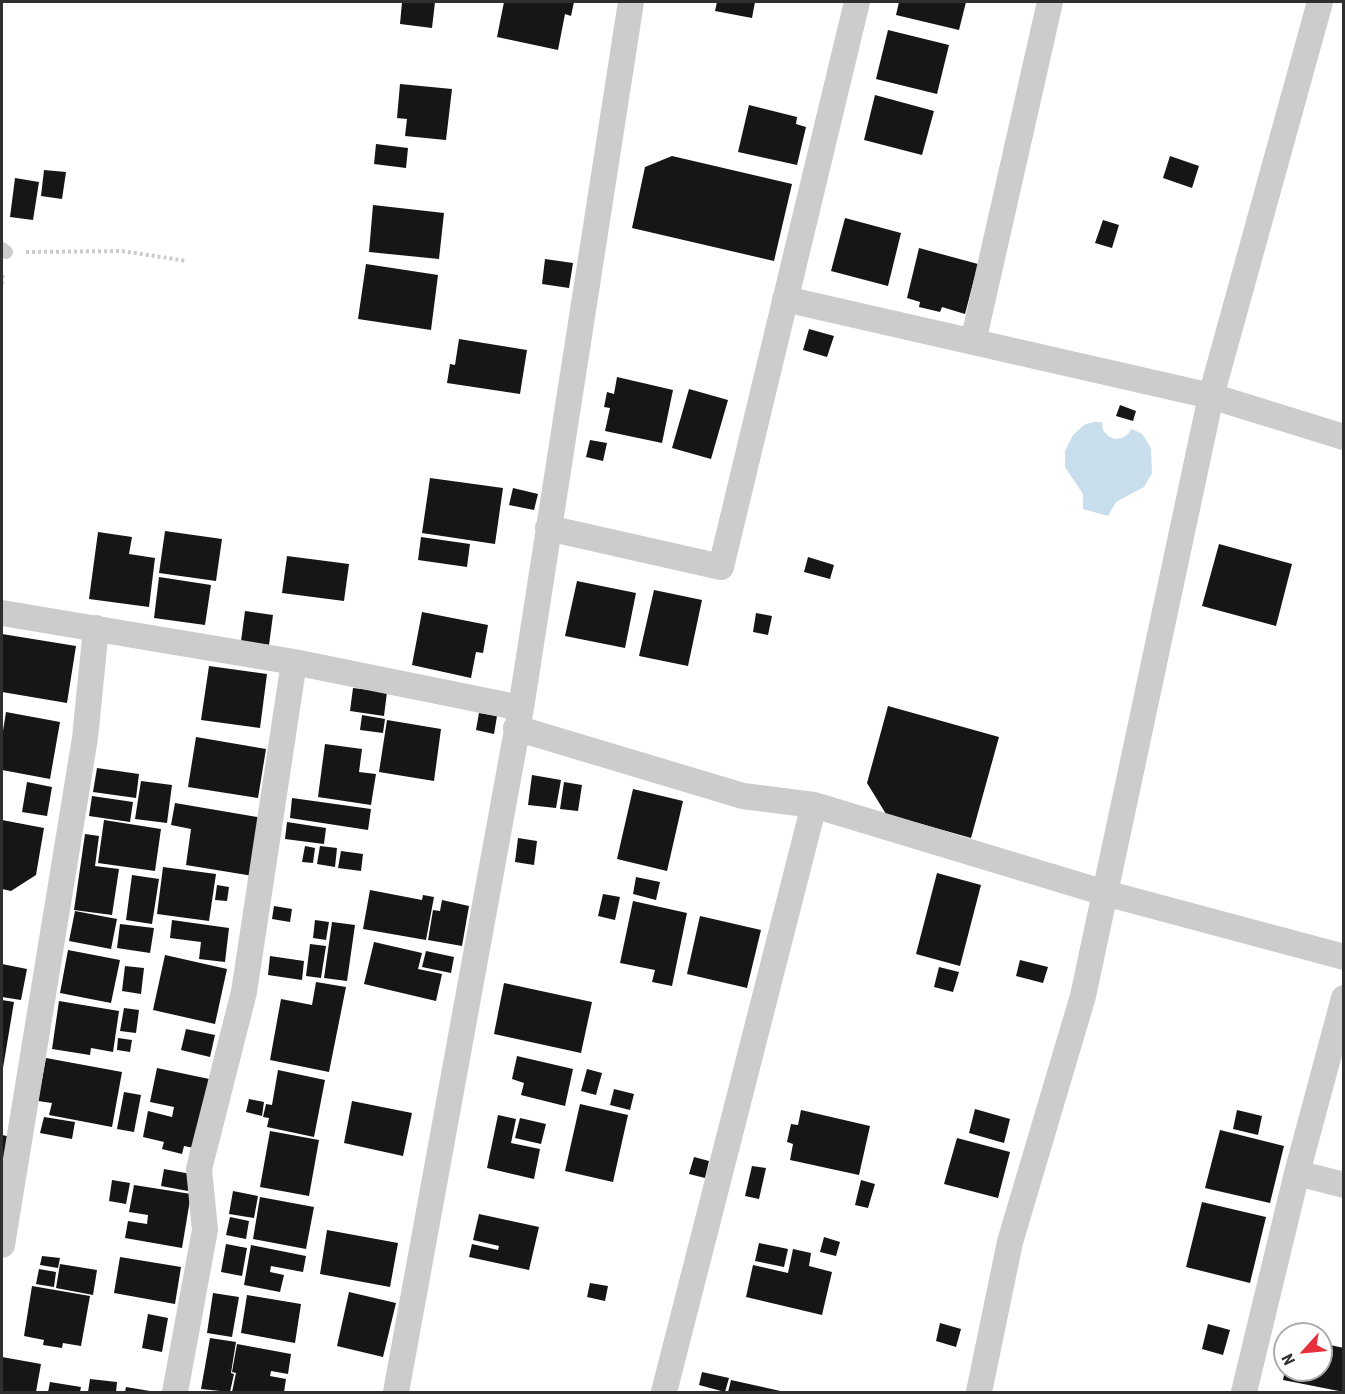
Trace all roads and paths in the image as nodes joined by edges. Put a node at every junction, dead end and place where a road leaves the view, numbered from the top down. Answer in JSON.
{"nodes":[{"id":1,"x":631,"y":2,"type":"edge"},
{"id":2,"x":857,"y":2,"type":"edge"},
{"id":3,"x":1050,"y":2,"type":"edge"},
{"id":4,"x":1320,"y":2,"type":"edge"},
{"id":5,"x":4,"y":251,"type":"edge"},
{"id":6,"x":187,"y":261,"type":"dead end"},
{"id":7,"x":2,"y":284,"type":"edge"},
{"id":8,"x":785,"y":299,"type":"junction"},
{"id":9,"x":973,"y":342,"type":"junction"},
{"id":10,"x":1211,"y":396,"type":"junction"},
{"id":11,"x":1344,"y":437,"type":"edge"},
{"id":12,"x":548,"y":528,"type":"junction"},
{"id":13,"x":2,"y":613,"type":"edge"},
{"id":14,"x":96,"y":628,"type":"junction"},
{"id":15,"x":294,"y":662,"type":"junction"},
{"id":16,"x":519,"y":718,"type":"junction"},
{"id":17,"x":814,"y":805,"type":"junction"},
{"id":18,"x":1106,"y":893,"type":"junction"},
{"id":19,"x":1344,"y":957,"type":"edge"},
{"id":20,"x":1344,"y":998,"type":"edge"},
{"id":21,"x":1297,"y":1173,"type":"junction"},
{"id":22,"x":1344,"y":1185,"type":"edge"},
{"id":23,"x":2,"y":1245,"type":"edge"},
{"id":24,"x":176,"y":1392,"type":"edge"},
{"id":25,"x":396,"y":1392,"type":"edge"},
{"id":26,"x":664,"y":1392,"type":"edge"},
{"id":27,"x":979,"y":1392,"type":"edge"},
{"id":28,"x":1244,"y":1392,"type":"edge"}],
"edges":[{"from":1,"to":12,"type":"street"},
{"from":2,"to":8,"type":"street"},
{"from":3,"to":9,"type":"street"},
{"from":4,"to":10,"type":"street"},
{"from":5,"to":6,"type":"path"},
{"from":5,"to":7,"type":"path"},
{"from":8,"to":9,"type":"street"},
{"from":8,"to":12,"type":"street"},
{"from":9,"to":10,"type":"street"},
{"from":10,"to":11,"type":"street"},
{"from":10,"to":18,"type":"street"},
{"from":12,"to":16,"type":"street"},
{"from":13,"to":14,"type":"street"},
{"from":14,"to":15,"type":"street"},
{"from":14,"to":23,"type":"street"},
{"from":15,"to":16,"type":"street"},
{"from":15,"to":24,"type":"street"},
{"from":16,"to":17,"type":"street"},
{"from":16,"to":25,"type":"street"},
{"from":17,"to":18,"type":"street"},
{"from":17,"to":26,"type":"street"},
{"from":18,"to":19,"type":"street"},
{"from":18,"to":27,"type":"street"},
{"from":20,"to":21,"type":"street"},
{"from":21,"to":22,"type":"street"},
{"from":21,"to":28,"type":"street"}]}
